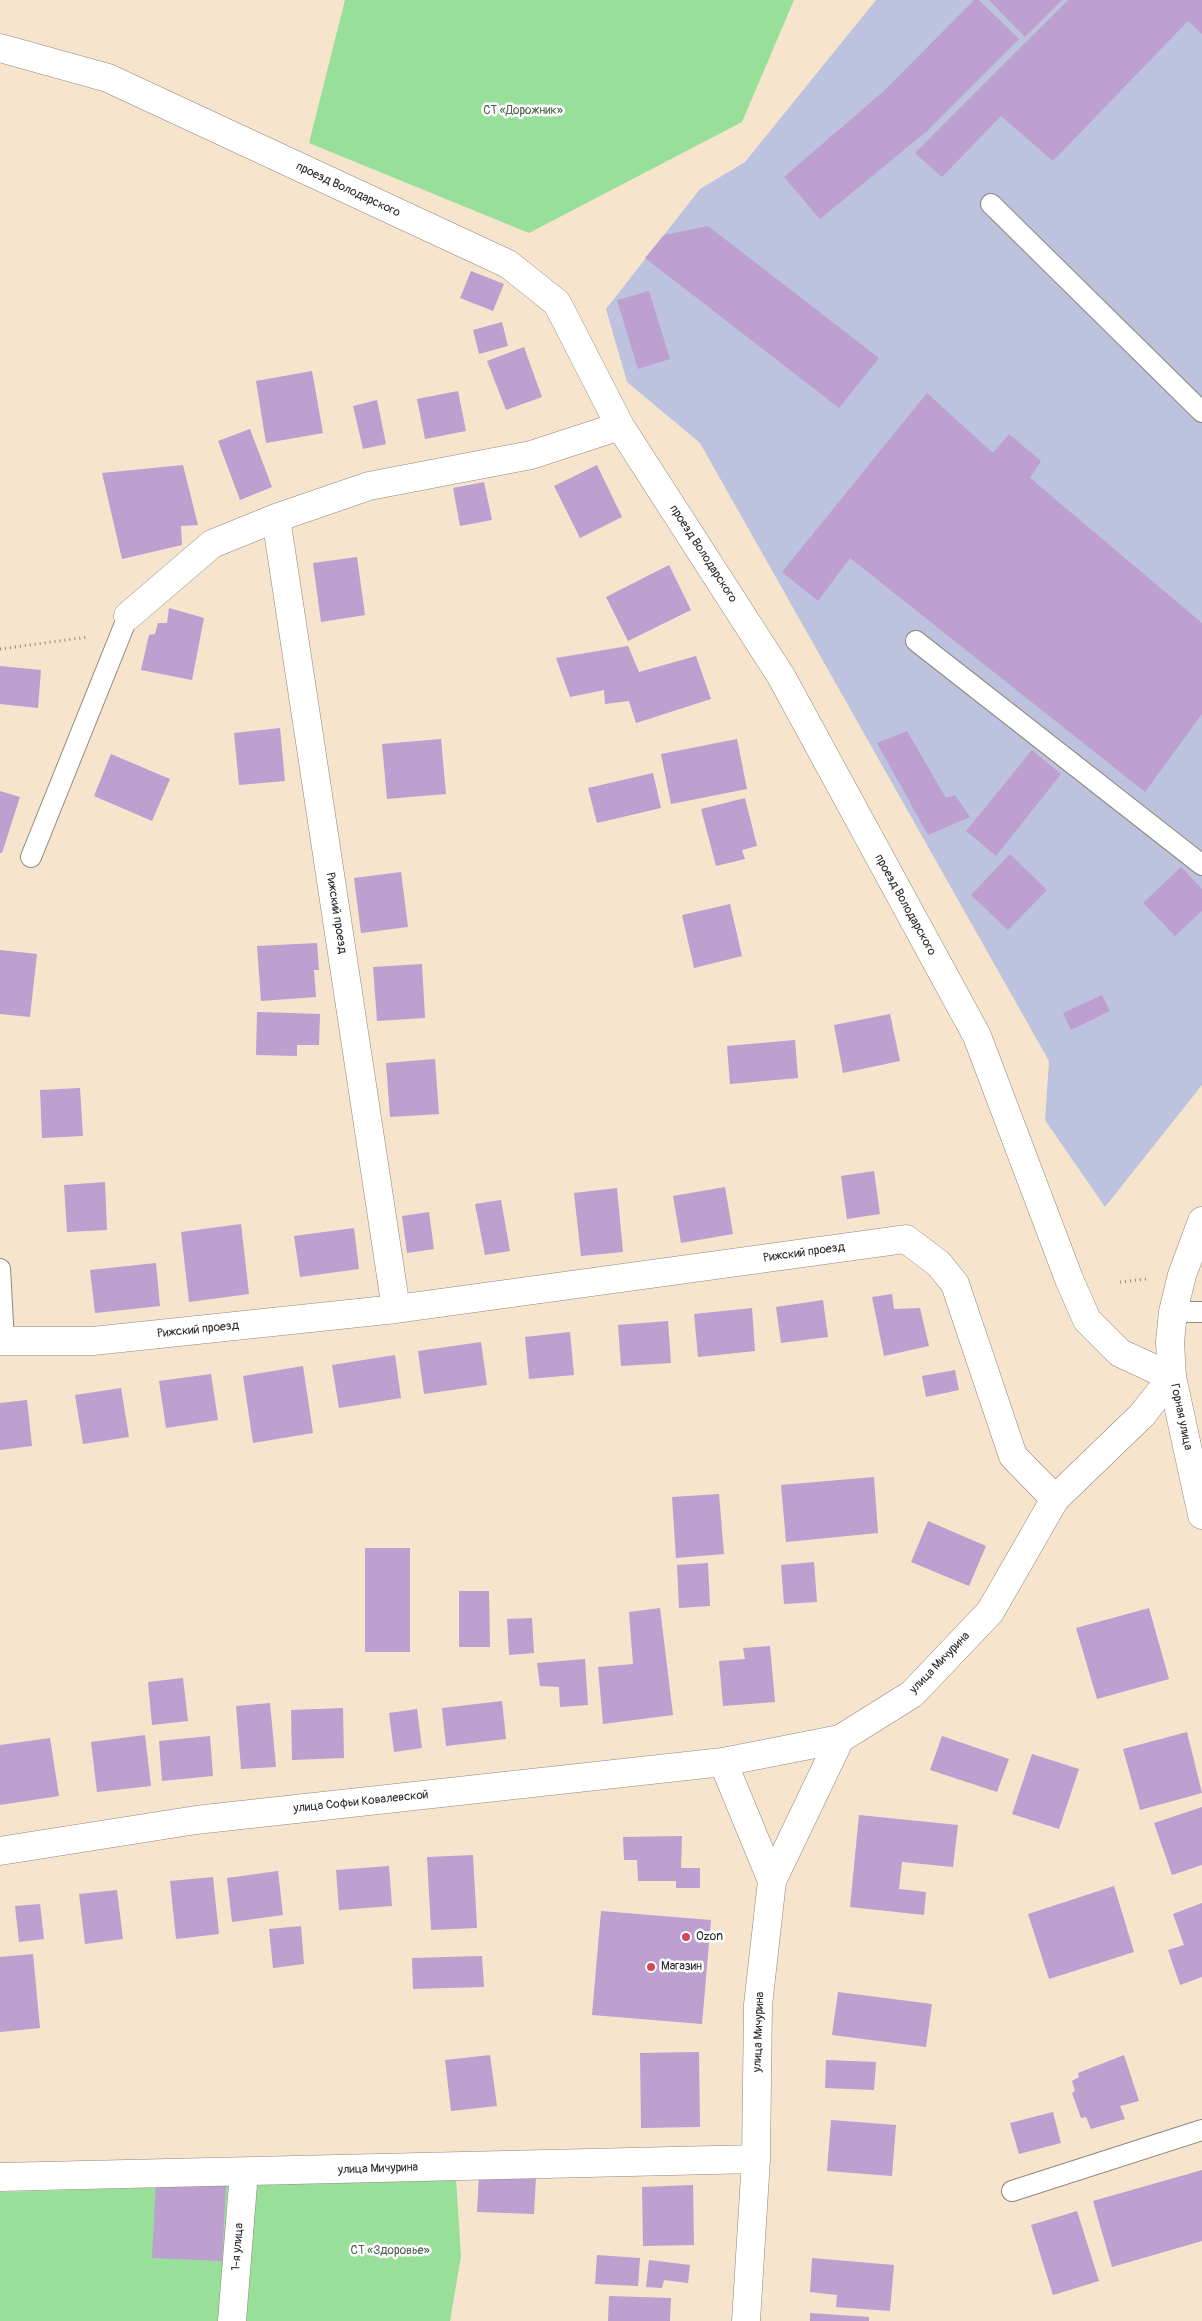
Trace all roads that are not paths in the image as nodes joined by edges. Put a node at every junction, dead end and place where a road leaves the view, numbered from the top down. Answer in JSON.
{"nodes":[{"id":1,"x":0,"y":48,"type":"edge"},
{"id":2,"x":991,"y":204,"type":"dead end"},
{"id":3,"x":1202,"y":412,"type":"edge"},
{"id":4,"x":620,"y":426,"type":"junction"},
{"id":5,"x":276,"y":518,"type":"junction"},
{"id":6,"x":124,"y":624,"type":"joint"},
{"id":7,"x":916,"y":641,"type":"dead end"},
{"id":8,"x":30,"y":856,"type":"dead end"},
{"id":9,"x":1202,"y":865,"type":"edge"},
{"id":10,"x":1202,"y":1221,"type":"edge"},
{"id":11,"x":0,"y":1269,"type":"edge"},
{"id":12,"x":396,"y":1309,"type":"junction"},
{"id":13,"x":1173,"y":1312,"type":"junction"},
{"id":14,"x":1202,"y":1312,"type":"edge"},
{"id":15,"x":2,"y":1341,"type":"edge"},
{"id":16,"x":1172,"y":1377,"type":"junction"},
{"id":17,"x":1055,"y":1499,"type":"junction"},
{"id":18,"x":1202,"y":1515,"type":"edge"},
{"id":19,"x":840,"y":1739,"type":"junction"},
{"id":20,"x":723,"y":1762,"type":"junction"},
{"id":21,"x":0,"y":1851,"type":"edge"},
{"id":22,"x":772,"y":1881,"type":"junction"},
{"id":23,"x":1202,"y":2130,"type":"edge"},
{"id":24,"x":756,"y":2159,"type":"junction"},
{"id":25,"x":244,"y":2172,"type":"junction"},
{"id":26,"x":0,"y":2177,"type":"edge"},
{"id":27,"x":1012,"y":2191,"type":"dead end"},
{"id":28,"x":232,"y":2321,"type":"edge"},
{"id":29,"x":746,"y":2321,"type":"edge"}],
"edges":[{"from":1,"to":4,"type":"street","name":"проезд Володарского"},
{"from":2,"to":3,"type":"lane"},
{"from":4,"to":5,"type":"street"},
{"from":4,"to":16,"type":"street","name":"проезд Володарского"},
{"from":5,"to":6,"type":"street"},
{"from":5,"to":12,"type":"street","name":"Рижский проезд"},
{"from":6,"to":8,"type":"lane"},
{"from":7,"to":9,"type":"lane"},
{"from":10,"to":13,"type":"street"},
{"from":11,"to":15,"type":"lane"},
{"from":12,"to":15,"type":"street","name":"Рижский проезд"},
{"from":12,"to":17,"type":"street","name":"Рижский проезд"},
{"from":13,"to":14,"type":"lane"},
{"from":13,"to":16,"type":"street"},
{"from":16,"to":17,"type":"street","name":"улица Мичурина"},
{"from":16,"to":18,"type":"street","name":"Горная улица"},
{"from":17,"to":19,"type":"street","name":"улица Мичурина"},
{"from":19,"to":20,"type":"street","name":"улица Софьи Ковалевской"},
{"from":19,"to":22,"type":"street","name":"улица Мичурина"},
{"from":20,"to":21,"type":"street","name":"улица Софьи Ковалевской"},
{"from":20,"to":22,"type":"street"},
{"from":22,"to":24,"type":"street","name":"улица Мичурина"},
{"from":23,"to":27,"type":"lane"},
{"from":24,"to":25,"type":"street","name":"улица Мичурина"},
{"from":24,"to":29,"type":"street","name":"улица Мичурина"},
{"from":25,"to":26,"type":"street","name":"улица Мичурина"},
{"from":25,"to":28,"type":"street","name":"1-я улица"}]}
